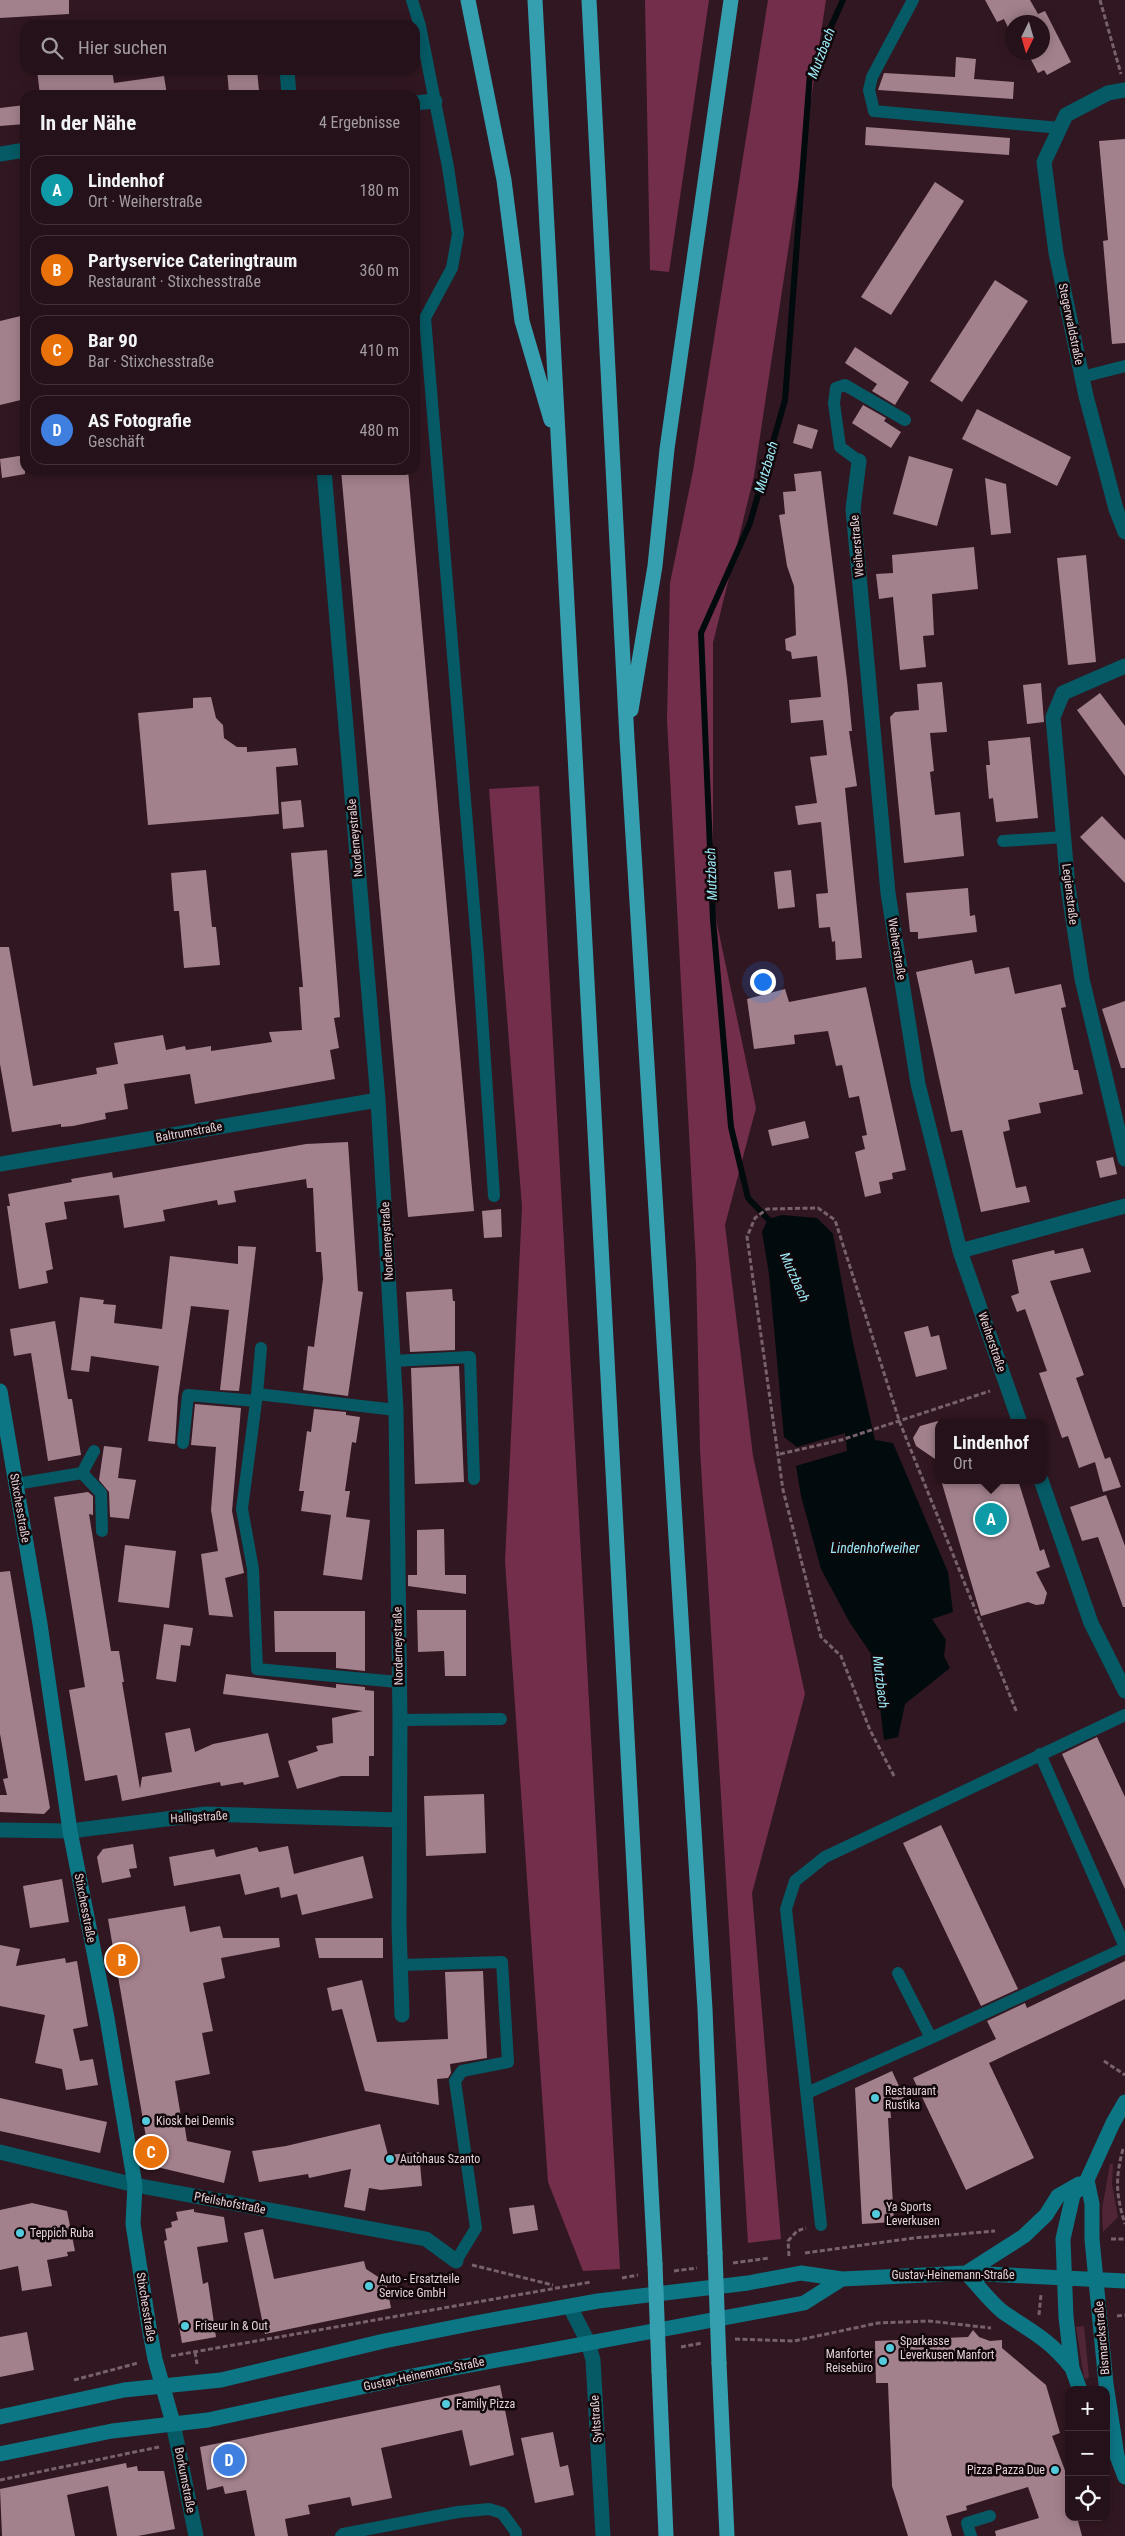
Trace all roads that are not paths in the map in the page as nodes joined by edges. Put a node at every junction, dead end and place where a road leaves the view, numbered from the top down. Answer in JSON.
{"nodes":[{"id":1,"x":412,"y":0,"type":"edge"},
{"id":2,"x":468,"y":0,"type":"edge"},
{"id":3,"x":535,"y":0,"type":"edge"},
{"id":4,"x":589,"y":0,"type":"edge"},
{"id":5,"x":731,"y":0,"type":"edge"},
{"id":6,"x":913,"y":0,"type":"edge"},
{"id":7,"x":418,"y":20,"type":"edge"},
{"id":8,"x":420,"y":26,"type":"edge"},
{"id":9,"x":287,"y":75,"type":"edge"},
{"id":10,"x":289,"y":90,"type":"edge"},
{"id":11,"x":1125,"y":90,"type":"edge"},
{"id":12,"x":435,"y":101,"type":"junction"},
{"id":13,"x":420,"y":102,"type":"edge"},
{"id":14,"x":1063,"y":122,"type":"junction"},
{"id":15,"x":20,"y":151,"type":"edge"},
{"id":16,"x":0,"y":154,"type":"edge"},
{"id":17,"x":1125,"y":366,"type":"edge"},
{"id":18,"x":1082,"y":377,"type":"junction"},
{"id":19,"x":905,"y":420,"type":"dead end"},
{"id":20,"x":558,"y":446,"type":"junction"},
{"id":21,"x":859,"y":462,"type":"joint"},
{"id":22,"x":324,"y":475,"type":"edge"},
{"id":23,"x":1125,"y":532,"type":"edge"},
{"id":24,"x":1125,"y":666,"type":"edge"},
{"id":25,"x":627,"y":739,"type":"junction"},
{"id":26,"x":1064,"y":837,"type":"junction"},
{"id":27,"x":1003,"y":841,"type":"dead end"},
{"id":28,"x":378,"y":1100,"type":"junction"},
{"id":29,"x":1125,"y":1159,"type":"edge"},
{"id":30,"x":0,"y":1164,"type":"edge"},
{"id":31,"x":494,"y":1196,"type":"dead end"},
{"id":32,"x":1125,"y":1206,"type":"edge"},
{"id":33,"x":960,"y":1251,"type":"junction"},
{"id":34,"x":261,"y":1348,"type":"dead end"},
{"id":35,"x":393,"y":1361,"type":"junction"},
{"id":36,"x":0,"y":1391,"type":"edge"},
{"id":37,"x":256,"y":1397,"type":"junction"},
{"id":38,"x":396,"y":1410,"type":"junction"},
{"id":39,"x":1019,"y":1419,"type":"edge"},
{"id":40,"x":184,"y":1443,"type":"dead end"},
{"id":41,"x":94,"y":1452,"type":"dead end"},
{"id":42,"x":82,"y":1473,"type":"junction"},
{"id":43,"x":474,"y":1478,"type":"dead end"},
{"id":44,"x":16,"y":1484,"type":"junction"},
{"id":45,"x":1041,"y":1484,"type":"edge"},
{"id":46,"x":102,"y":1531,"type":"dead end"},
{"id":47,"x":398,"y":1682,"type":"junction"},
{"id":48,"x":1125,"y":1691,"type":"edge"},
{"id":49,"x":1125,"y":1715,"type":"edge"},
{"id":50,"x":501,"y":1719,"type":"dead end"},
{"id":51,"x":400,"y":1720,"type":"junction"},
{"id":52,"x":1040,"y":1754,"type":"junction"},
{"id":53,"x":399,"y":1820,"type":"junction"},
{"id":54,"x":0,"y":1830,"type":"edge"},
{"id":55,"x":70,"y":1831,"type":"junction"},
{"id":56,"x":1125,"y":1947,"type":"edge"},
{"id":57,"x":401,"y":1965,"type":"junction"},
{"id":58,"x":898,"y":1973,"type":"dead end"},
{"id":59,"x":402,"y":2015,"type":"dead end"},
{"id":60,"x":931,"y":2038,"type":"junction"},
{"id":61,"x":807,"y":2093,"type":"junction"},
{"id":62,"x":1125,"y":2102,"type":"edge"},
{"id":63,"x":0,"y":2152,"type":"edge"},
{"id":64,"x":1087,"y":2180,"type":"junction"},
{"id":65,"x":135,"y":2185,"type":"junction"},
{"id":66,"x":821,"y":2225,"type":"road end"},
{"id":67,"x":456,"y":2261,"type":"joint"},
{"id":68,"x":966,"y":2273,"type":"junction"},
{"id":69,"x":1065,"y":2277,"type":"junction"},
{"id":70,"x":842,"y":2279,"type":"junction"},
{"id":71,"x":1097,"y":2279,"type":"junction"},
{"id":72,"x":1125,"y":2281,"type":"edge"},
{"id":73,"x":570,"y":2307,"type":"junction"},
{"id":74,"x":588,"y":2342,"type":"junction"},
{"id":75,"x":1072,"y":2368,"type":"junction"},
{"id":76,"x":162,"y":2385,"type":"junction"},
{"id":77,"x":1079,"y":2386,"type":"edge"},
{"id":78,"x":0,"y":2417,"type":"edge"},
{"id":79,"x":173,"y":2423,"type":"junction"},
{"id":80,"x":1110,"y":2446,"type":"edge"},
{"id":81,"x":0,"y":2454,"type":"edge"},
{"id":82,"x":1122,"y":2465,"type":"edge"},
{"id":83,"x":990,"y":2516,"type":"dead end"},
{"id":84,"x":196,"y":2536,"type":"edge"},
{"id":85,"x":341,"y":2536,"type":"edge"},
{"id":86,"x":516,"y":2536,"type":"edge"},
{"id":87,"x":603,"y":2536,"type":"edge"},
{"id":88,"x":666,"y":2536,"type":"edge"},
{"id":89,"x":727,"y":2536,"type":"edge"},
{"id":90,"x":971,"y":2536,"type":"edge"}],
"edges":[{"from":1,"to":7,"type":"lane"},
{"from":2,"to":20,"type":"highway"},
{"from":3,"to":20,"type":"highway"},
{"from":4,"to":25,"type":"highway"},
{"from":5,"to":25,"type":"highway"},
{"from":6,"to":14,"type":"lane"},
{"from":8,"to":12,"type":"lane"},
{"from":9,"to":10,"type":"street"},
{"from":11,"to":14,"type":"street"},
{"from":12,"to":13,"type":"street"},
{"from":12,"to":31,"type":"lane"},
{"from":14,"to":18,"type":"street","name":"Stegerwaldstraße"},
{"from":15,"to":16,"type":"street"},
{"from":17,"to":18,"type":"lane"},
{"from":18,"to":23,"type":"street","name":"Stegerwaldstraße"},
{"from":19,"to":21,"type":"lane"},
{"from":20,"to":88,"type":"highway","bridge":true},
{"from":21,"to":33,"type":"street","name":"Weiherstraße"},
{"from":22,"to":28,"type":"street","name":"Norderneystraße"},
{"from":24,"to":26,"type":"street","name":"Legienstraße"},
{"from":25,"to":89,"type":"highway","bridge":true},
{"from":26,"to":27,"type":"lane"},
{"from":26,"to":29,"type":"street","name":"Legienstraße"},
{"from":28,"to":30,"type":"street","name":"Baltrumstraße"},
{"from":28,"to":35,"type":"street","name":"Norderneystraße"},
{"from":32,"to":33,"type":"street"},
{"from":33,"to":39,"type":"street","name":"Weiherstraße"},
{"from":34,"to":37,"type":"lane"},
{"from":35,"to":38,"type":"street","name":"Norderneystraße"},
{"from":35,"to":43,"type":"lane"},
{"from":36,"to":44,"type":"main road","name":"Stixchesstraße"},
{"from":37,"to":38,"type":"lane"},
{"from":37,"to":40,"type":"lane"},
{"from":37,"to":47,"type":"lane"},
{"from":38,"to":47,"type":"street","name":"Norderneystraße"},
{"from":41,"to":42,"type":"lane"},
{"from":42,"to":44,"type":"lane"},
{"from":42,"to":46,"type":"lane"},
{"from":44,"to":55,"type":"main road","name":"Stixchesstraße"},
{"from":45,"to":48,"type":"street"},
{"from":47,"to":51,"type":"street","name":"Norderneystraße"},
{"from":49,"to":52,"type":"lane"},
{"from":50,"to":51,"type":"lane"},
{"from":51,"to":53,"type":"street","name":"Norderneystraße"},
{"from":52,"to":56,"type":"lane"},
{"from":52,"to":61,"type":"lane"},
{"from":53,"to":55,"type":"street","name":"Halligstraße"},
{"from":53,"to":57,"type":"street","name":"Norderneystraße"},
{"from":54,"to":55,"type":"street","name":"Halligstraße"},
{"from":55,"to":65,"type":"main road","name":"Stixchesstraße"},
{"from":56,"to":60,"type":"lane"},
{"from":57,"to":59,"type":"street","name":"Norderneystraße"},
{"from":57,"to":67,"type":"lane"},
{"from":58,"to":60,"type":"lane"},
{"from":60,"to":61,"type":"lane"},
{"from":61,"to":66,"type":"lane"},
{"from":62,"to":64,"type":"main road"},
{"from":63,"to":65,"type":"street","name":"Pfeilshofstraße"},
{"from":64,"to":68,"type":"main road"},
{"from":64,"to":69,"type":"main road"},
{"from":64,"to":71,"type":"main road","name":"Bismarckstraße"},
{"from":65,"to":67,"type":"street","name":"Pfeilshofstraße"},
{"from":65,"to":76,"type":"main road","name":"Stixchesstraße"},
{"from":68,"to":69,"type":"main road","name":"Gustav-Heinemann-Straße"},
{"from":68,"to":70,"type":"main road","name":"Gustav-Heinemann-Straße"},
{"from":68,"to":75,"type":"main road"},
{"from":69,"to":71,"type":"main road","name":"Gustav-Heinemann-Straße"},
{"from":69,"to":75,"type":"main road"},
{"from":70,"to":73,"type":"main road","name":"Gustav-Heinemann-Straße"},
{"from":70,"to":74,"type":"main road","name":"Gustav-Heinemann-Straße"},
{"from":71,"to":72,"type":"main road","name":"Gustav-Heinemann-Straße"},
{"from":71,"to":82,"type":"main road","name":"Bismarckstraße"},
{"from":73,"to":74,"type":"street","name":"Syltstraße"},
{"from":73,"to":76,"type":"main road","name":"Gustav-Heinemann-Straße"},
{"from":74,"to":79,"type":"main road","name":"Gustav-Heinemann-Straße"},
{"from":74,"to":87,"type":"street","name":"Syltstraße"},
{"from":75,"to":77,"type":"main road"},
{"from":76,"to":78,"type":"main road","name":"Gustav-Heinemann-Straße"},
{"from":76,"to":79,"type":"main road","name":"Stixchesstraße"},
{"from":79,"to":81,"type":"main road","name":"Gustav-Heinemann-Straße"},
{"from":79,"to":84,"type":"street","name":"Borkumstraße"},
{"from":80,"to":82,"type":"main road","name":"Bismarckstraße"},
{"from":83,"to":90,"type":"lane"},
{"from":85,"to":86,"type":"lane"}]}
